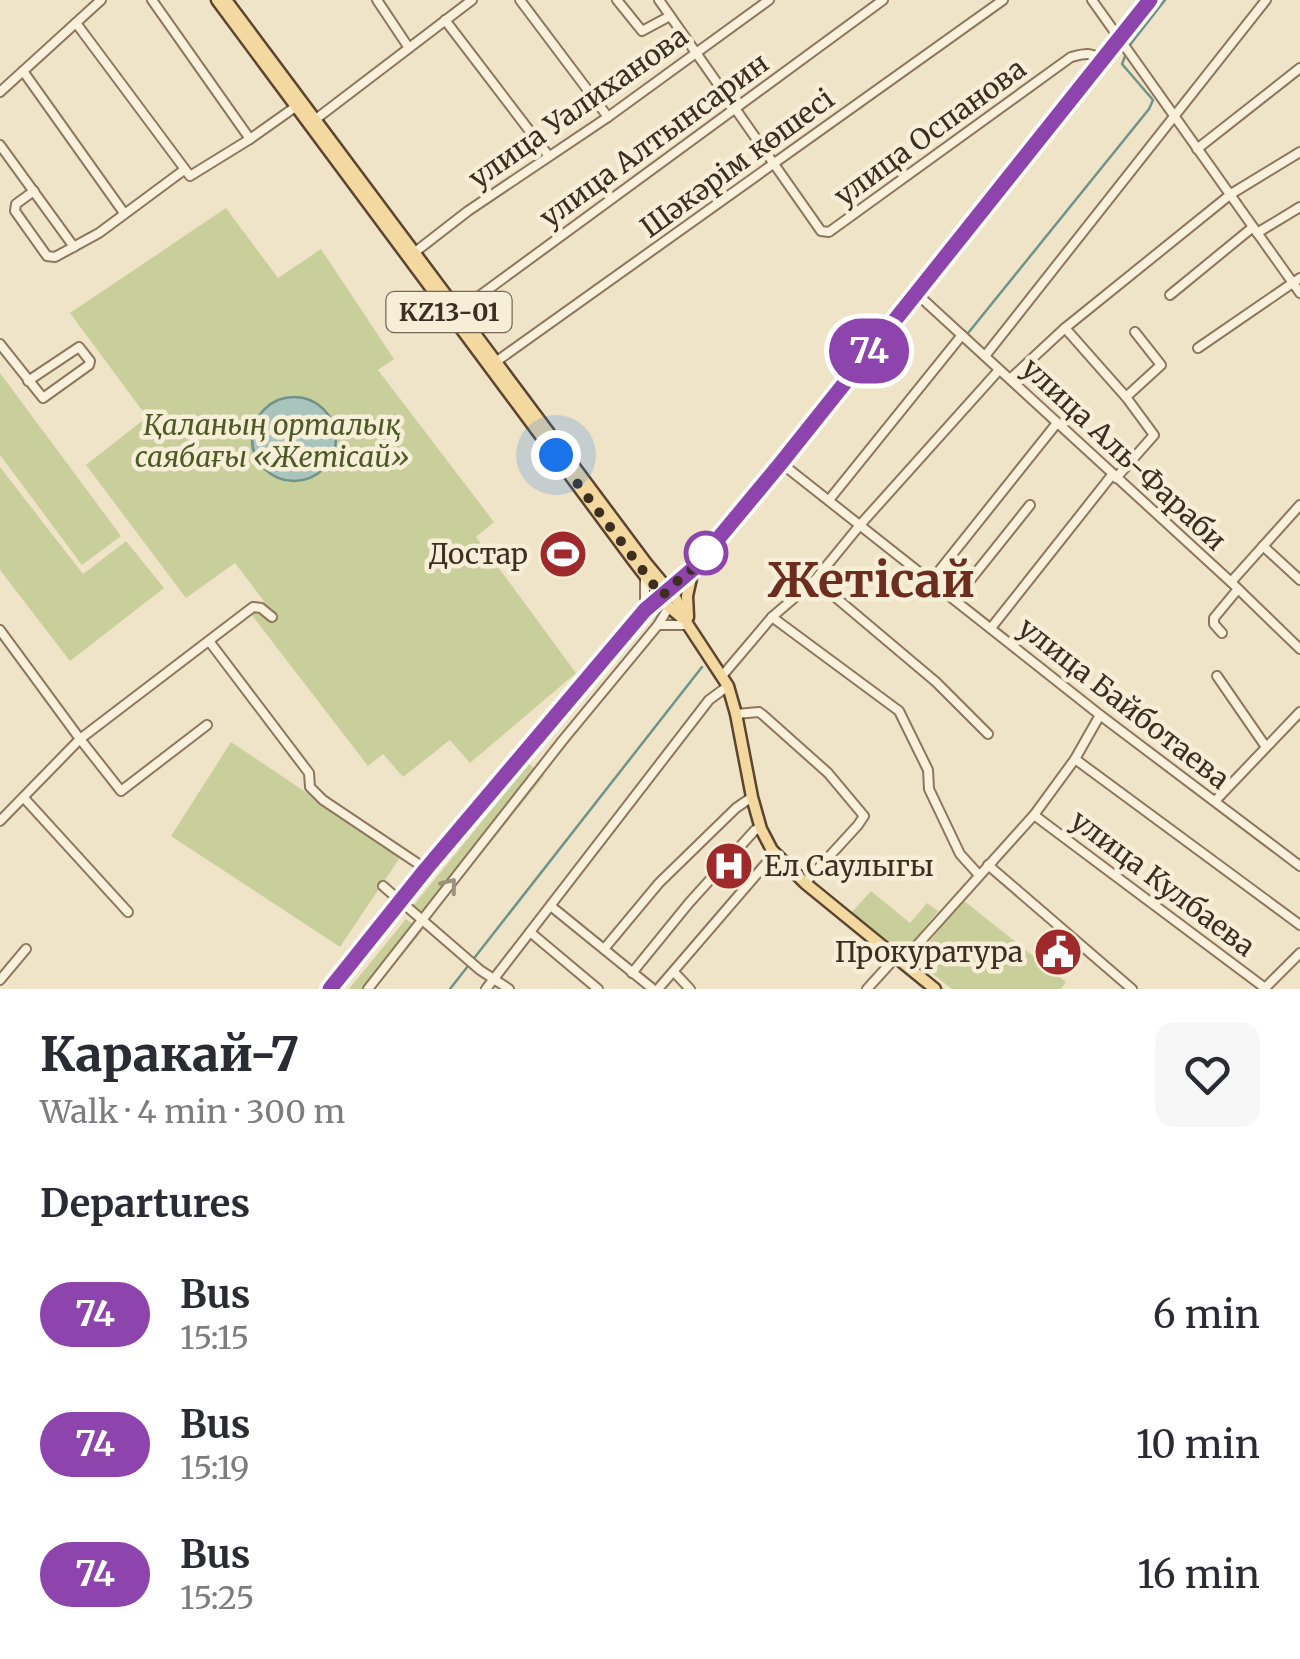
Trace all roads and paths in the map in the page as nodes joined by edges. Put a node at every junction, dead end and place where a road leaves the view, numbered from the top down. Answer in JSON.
{"nodes":[{"id":1,"x":100,"y":0,"type":"edge"},
{"id":2,"x":152,"y":0,"type":"edge"},
{"id":3,"x":217,"y":0,"type":"edge"},
{"id":4,"x":226,"y":0,"type":"edge"},
{"id":5,"x":377,"y":0,"type":"edge"},
{"id":6,"x":472,"y":0,"type":"edge"},
{"id":7,"x":520,"y":0,"type":"edge"},
{"id":8,"x":616,"y":0,"type":"edge"},
{"id":9,"x":659,"y":0,"type":"edge"},
{"id":10,"x":769,"y":0,"type":"edge"},
{"id":11,"x":883,"y":0,"type":"edge"},
{"id":12,"x":1003,"y":0,"type":"edge"},
{"id":13,"x":1092,"y":0,"type":"edge"},
{"id":14,"x":1150,"y":0,"type":"edge"},
{"id":15,"x":1266,"y":0,"type":"edge"},
{"id":16,"x":670,"y":16,"type":"junction"},
{"id":17,"x":445,"y":20,"type":"junction"},
{"id":18,"x":76,"y":22,"type":"junction"},
{"id":19,"x":1119,"y":38,"type":"junction"},
{"id":20,"x":409,"y":48,"type":"junction"},
{"id":21,"x":696,"y":52,"type":"junction"},
{"id":22,"x":1102,"y":60,"type":"junction"},
{"id":23,"x":1300,"y":68,"type":"edge"},
{"id":24,"x":23,"y":71,"type":"junction"},
{"id":25,"x":0,"y":92,"type":"edge"},
{"id":26,"x":299,"y":104,"type":"junction"},
{"id":27,"x":735,"y":108,"type":"junction"},
{"id":28,"x":608,"y":117,"type":"junction"},
{"id":29,"x":1175,"y":117,"type":"junction"},
{"id":30,"x":313,"y":122,"type":"junction"},
{"id":31,"x":250,"y":138,"type":"junction"},
{"id":32,"x":0,"y":145,"type":"edge"},
{"id":33,"x":1198,"y":149,"type":"junction"},
{"id":34,"x":1300,"y":152,"type":"edge"},
{"id":35,"x":548,"y":155,"type":"junction"},
{"id":36,"x":775,"y":164,"type":"junction"},
{"id":37,"x":188,"y":173,"type":"junction"},
{"id":38,"x":34,"y":191,"type":"junction"},
{"id":39,"x":1230,"y":194,"type":"junction"},
{"id":40,"x":1300,"y":207,"type":"edge"},
{"id":41,"x":124,"y":213,"type":"junction"},
{"id":42,"x":1255,"y":230,"type":"junction"},
{"id":43,"x":74,"y":248,"type":"junction"},
{"id":44,"x":411,"y":255,"type":"junction"},
{"id":45,"x":1296,"y":280,"type":"edge"},
{"id":46,"x":1300,"y":293,"type":"edge"},
{"id":47,"x":917,"y":294,"type":"junction"},
{"id":48,"x":1170,"y":295,"type":"dead end"},
{"id":49,"x":456,"y":314,"type":"junction"},
{"id":50,"x":1064,"y":328,"type":"junction"},
{"id":51,"x":1135,"y":332,"type":"dead end"},
{"id":52,"x":962,"y":334,"type":"junction"},
{"id":53,"x":0,"y":344,"type":"edge"},
{"id":54,"x":1198,"y":348,"type":"dead end"},
{"id":55,"x":985,"y":356,"type":"junction"},
{"id":56,"x":497,"y":361,"type":"junction"},
{"id":57,"x":1000,"y":370,"type":"junction"},
{"id":58,"x":1010,"y":380,"type":"junction"},
{"id":59,"x":28,"y":381,"type":"junction"},
{"id":60,"x":1126,"y":397,"type":"junction"},
{"id":61,"x":1057,"y":424,"type":"junction"},
{"id":62,"x":781,"y":463,"type":"junction"},
{"id":63,"x":1114,"y":476,"type":"junction"},
{"id":64,"x":829,"y":500,"type":"junction"},
{"id":65,"x":1030,"y":505,"type":"dead end"},
{"id":66,"x":1300,"y":505,"type":"edge"},
{"id":67,"x":860,"y":524,"type":"junction"},
{"id":68,"x":1263,"y":546,"type":"junction"},
{"id":69,"x":650,"y":574,"type":"junction"},
{"id":70,"x":689,"y":575,"type":"junction"},
{"id":71,"x":815,"y":580,"type":"junction"},
{"id":72,"x":1300,"y":580,"type":"edge"},
{"id":73,"x":931,"y":581,"type":"junction"},
{"id":74,"x":1234,"y":586,"type":"junction"},
{"id":75,"x":669,"y":598,"type":"junction"},
{"id":76,"x":955,"y":599,"type":"junction"},
{"id":77,"x":645,"y":610,"type":"junction"},
{"id":78,"x":272,"y":617,"type":"dead end"},
{"id":79,"x":772,"y":617,"type":"junction"},
{"id":80,"x":687,"y":622,"type":"junction"},
{"id":81,"x":658,"y":625,"type":"junction"},
{"id":82,"x":991,"y":628,"type":"junction"},
{"id":83,"x":0,"y":630,"type":"edge"},
{"id":84,"x":1222,"y":634,"type":"dead end"},
{"id":85,"x":209,"y":641,"type":"junction"},
{"id":86,"x":1300,"y":649,"type":"edge"},
{"id":87,"x":1218,"y":676,"type":"dead end"},
{"id":88,"x":725,"y":681,"type":"junction"},
{"id":89,"x":1300,"y":712,"type":"edge"},
{"id":90,"x":736,"y":714,"type":"junction"},
{"id":91,"x":1100,"y":714,"type":"junction"},
{"id":92,"x":208,"y":726,"type":"dead end"},
{"id":93,"x":547,"y":729,"type":"junction"},
{"id":94,"x":988,"y":734,"type":"dead end"},
{"id":95,"x":80,"y":739,"type":"junction"},
{"id":96,"x":563,"y":740,"type":"junction"},
{"id":97,"x":1266,"y":746,"type":"junction"},
{"id":98,"x":1076,"y":760,"type":"junction"},
{"id":99,"x":752,"y":797,"type":"junction"},
{"id":100,"x":24,"y":798,"type":"junction"},
{"id":101,"x":1215,"y":802,"type":"junction"},
{"id":102,"x":1034,"y":814,"type":"junction"},
{"id":103,"x":1,"y":819,"type":"edge"},
{"id":104,"x":761,"y":829,"type":"junction"},
{"id":105,"x":775,"y":853,"type":"junction"},
{"id":106,"x":988,"y":865,"type":"junction"},
{"id":107,"x":1300,"y":866,"type":"edge"},
{"id":108,"x":426,"y":869,"type":"junction"},
{"id":109,"x":979,"y":875,"type":"junction"},
{"id":110,"x":805,"y":883,"type":"junction"},
{"id":111,"x":382,"y":886,"type":"dead end"},
{"id":112,"x":400,"y":903,"type":"junction"},
{"id":113,"x":552,"y":907,"type":"junction"},
{"id":114,"x":128,"y":912,"type":"dead end"},
{"id":115,"x":422,"y":922,"type":"junction"},
{"id":116,"x":1300,"y":925,"type":"edge"},
{"id":117,"x":530,"y":932,"type":"junction"},
{"id":118,"x":604,"y":949,"type":"junction"},
{"id":119,"x":26,"y":950,"type":"dead end"},
{"id":120,"x":1300,"y":952,"type":"edge"},
{"id":121,"x":899,"y":960,"type":"junction"},
{"id":122,"x":674,"y":972,"type":"junction"},
{"id":123,"x":632,"y":973,"type":"junction"},
{"id":124,"x":0,"y":980,"type":"edge"},
{"id":125,"x":491,"y":985,"type":"edge"},
{"id":126,"x":330,"y":989,"type":"edge"},
{"id":127,"x":368,"y":989,"type":"edge"},
{"id":128,"x":508,"y":989,"type":"edge"},
{"id":129,"x":598,"y":989,"type":"edge"},
{"id":130,"x":656,"y":989,"type":"edge"},
{"id":131,"x":690,"y":989,"type":"edge"},
{"id":132,"x":868,"y":989,"type":"edge"},
{"id":133,"x":935,"y":989,"type":"edge"},
{"id":134,"x":1132,"y":989,"type":"edge"},
{"id":135,"x":1264,"y":989,"type":"edge"}],
"edges":[{"from":1,"to":18,"type":"street"},
{"from":2,"to":31,"type":"street"},
{"from":3,"to":26,"type":"main road","number":"KZ13-01"},
{"from":4,"to":26,"type":"main road","number":"KZ13-01"},
{"from":5,"to":20,"type":"street"},
{"from":6,"to":17,"type":"street"},
{"from":7,"to":28,"type":"street"},
{"from":8,"to":16,"type":"street"},
{"from":9,"to":16,"type":"street","name":"улица Оспанова"},
{"from":10,"to":21,"type":"street","name":"улица Уалиханова"},
{"from":11,"to":27,"type":"street","name":"улица Алтынсарин"},
{"from":12,"to":36,"type":"street","name":"Шәкәрім көшесі"},
{"from":13,"to":19,"type":"street"},
{"from":14,"to":19,"type":"main road"},
{"from":15,"to":29,"type":"street"},
{"from":16,"to":21,"type":"street","name":"улица Оспанова"},
{"from":17,"to":20,"type":"street"},
{"from":17,"to":35,"type":"street"},
{"from":18,"to":24,"type":"street"},
{"from":18,"to":37,"type":"street"},
{"from":19,"to":22,"type":"main road"},
{"from":19,"to":29,"type":"street"},
{"from":20,"to":30,"type":"street"},
{"from":21,"to":27,"type":"street","name":"улица Оспанова"},
{"from":21,"to":28,"type":"street","name":"улица Уалиханова"},
{"from":22,"to":36,"type":"street","name":"улица Оспанова"},
{"from":22,"to":47,"type":"main road"},
{"from":23,"to":33,"type":"street"},
{"from":24,"to":25,"type":"street"},
{"from":24,"to":41,"type":"street"},
{"from":26,"to":30,"type":"main road","number":"KZ13-01"},
{"from":26,"to":31,"type":"street"},
{"from":27,"to":36,"type":"street","name":"улица Оспанова"},
{"from":27,"to":49,"type":"street","name":"улица Алтынсарин"},
{"from":28,"to":35,"type":"street","name":"улица Уалиханова"},
{"from":29,"to":33,"type":"street"},
{"from":29,"to":55,"type":"street"},
{"from":30,"to":44,"type":"main road","number":"KZ13-01"},
{"from":31,"to":37,"type":"street"},
{"from":32,"to":38,"type":"street"},
{"from":33,"to":39,"type":"street"},
{"from":34,"to":39,"type":"street"},
{"from":35,"to":44,"type":"street","name":"улица Уалиханова"},
{"from":36,"to":56,"type":"street","name":"Шәкәрім көшесі"},
{"from":37,"to":41,"type":"street"},
{"from":38,"to":43,"type":"street"},
{"from":38,"to":43,"type":"street"},
{"from":39,"to":42,"type":"street"},
{"from":39,"to":50,"type":"street"},
{"from":40,"to":42,"type":"street"},
{"from":41,"to":43,"type":"street"},
{"from":42,"to":45,"type":"street"},
{"from":42,"to":48,"type":"street"},
{"from":44,"to":49,"type":"main road","number":"KZ13-01"},
{"from":45,"to":46,"type":"street"},
{"from":45,"to":54,"type":"street"},
{"from":47,"to":52,"type":"street","name":"улица Аль-Фараби"},
{"from":47,"to":62,"type":"main road"},
{"from":49,"to":56,"type":"main road","number":"KZ13-01"},
{"from":49,"to":69,"type":"main road","number":"KZ13-01"},
{"from":50,"to":58,"type":"street"},
{"from":50,"to":60,"type":"street"},
{"from":51,"to":60,"type":"street"},
{"from":52,"to":55,"type":"street","name":"улица Аль-Фараби"},
{"from":52,"to":64,"type":"street"},
{"from":53,"to":59,"type":"street"},
{"from":55,"to":57,"type":"street","name":"улица Аль-Фараби"},
{"from":56,"to":69,"type":"main road","number":"KZ13-01"},
{"from":57,"to":58,"type":"street","name":"улица Аль-Фараби"},
{"from":57,"to":67,"type":"street"},
{"from":58,"to":61,"type":"street","name":"улица Аль-Фараби"},
{"from":59,"to":59,"type":"street"},
{"from":60,"to":63,"type":"street"},
{"from":61,"to":63,"type":"street","name":"улица Аль-Фараби"},
{"from":61,"to":73,"type":"street"},
{"from":62,"to":64,"type":"street","name":"улица Байботаева"},
{"from":62,"to":70,"type":"main road"},
{"from":63,"to":74,"type":"street","name":"улица Аль-Фараби"},
{"from":63,"to":82,"type":"street"},
{"from":64,"to":67,"type":"street","name":"улица Байботаева"},
{"from":65,"to":76,"type":"street"},
{"from":66,"to":68,"type":"street"},
{"from":67,"to":71,"type":"street"},
{"from":67,"to":73,"type":"street","name":"улица Байботаева"},
{"from":68,"to":72,"type":"street"},
{"from":68,"to":74,"type":"street"},
{"from":69,"to":70,"type":"main road"},
{"from":69,"to":75,"type":"main road","number":"KZ13-01"},
{"from":69,"to":77,"type":"street"},
{"from":70,"to":75,"type":"main road"},
{"from":70,"to":80,"type":"main road"},
{"from":71,"to":79,"type":"street"},
{"from":71,"to":94,"type":"street"},
{"from":73,"to":76,"type":"street","name":"улица Байботаева"},
{"from":74,"to":84,"type":"street"},
{"from":74,"to":86,"type":"street","name":"улица Аль-Фараби"},
{"from":75,"to":77,"type":"street"},
{"from":75,"to":80,"type":"main road","number":"KZ13-01"},
{"from":75,"to":81,"type":"street"},
{"from":76,"to":82,"type":"street","name":"улица Байботаева"},
{"from":77,"to":93,"type":"street"},
{"from":78,"to":85,"type":"street"},
{"from":79,"to":88,"type":"street"},
{"from":79,"to":109,"type":"street"},
{"from":80,"to":81,"type":"street"},
{"from":80,"to":88,"type":"main road","number":"KZ13-01"},
{"from":81,"to":96,"type":"street"},
{"from":82,"to":91,"type":"street","name":"улица Байботаева"},
{"from":83,"to":95,"type":"street"},
{"from":85,"to":95,"type":"street"},
{"from":85,"to":108,"type":"street"},
{"from":87,"to":97,"type":"street"},
{"from":88,"to":90,"type":"main road","number":"KZ13-01"},
{"from":88,"to":113,"type":"street"},
{"from":89,"to":97,"type":"street"},
{"from":90,"to":99,"type":"main road","number":"KZ13-01"},
{"from":90,"to":110,"type":"street"},
{"from":91,"to":98,"type":"street"},
{"from":91,"to":101,"type":"street","name":"улица Байботаева"},
{"from":92,"to":95,"type":"street"},
{"from":93,"to":96,"type":"street"},
{"from":93,"to":108,"type":"street"},
{"from":95,"to":100,"type":"street"},
{"from":115,"to":96,"type":"street","one_way":true},
{"from":97,"to":101,"type":"street"},
{"from":98,"to":102,"type":"street"},
{"from":98,"to":116,"type":"street"},
{"from":99,"to":104,"type":"main road","number":"KZ13-01"},
{"from":99,"to":118,"type":"street"},
{"from":100,"to":103,"type":"street"},
{"from":100,"to":114,"type":"street"},
{"from":101,"to":107,"type":"street","name":"улица Байботаева"},
{"from":102,"to":106,"type":"street"},
{"from":102,"to":135,"type":"street","name":"улица Кулбаева"},
{"from":104,"to":105,"type":"main road","number":"KZ13-01"},
{"from":104,"to":123,"type":"street"},
{"from":105,"to":110,"type":"main road","number":"KZ13-01"},
{"from":105,"to":122,"type":"street"},
{"from":106,"to":109,"type":"street"},
{"from":106,"to":134,"type":"street"},
{"from":108,"to":112,"type":"street"},
{"from":109,"to":121,"type":"street"},
{"from":110,"to":121,"type":"main road","number":"KZ13-01"},
{"from":111,"to":112,"type":"street"},
{"from":112,"to":115,"type":"street"},
{"from":112,"to":126,"type":"street"},
{"from":113,"to":117,"type":"street"},
{"from":113,"to":118,"type":"street"},
{"from":115,"to":125,"type":"street"},
{"from":115,"to":127,"type":"street"},
{"from":117,"to":125,"type":"street"},
{"from":117,"to":129,"type":"street"},
{"from":118,"to":123,"type":"street"},
{"from":119,"to":124,"type":"street"},
{"from":120,"to":135,"type":"street"},
{"from":121,"to":132,"type":"street"},
{"from":121,"to":133,"type":"main road","number":"KZ13-01"},
{"from":122,"to":130,"type":"street"},
{"from":122,"to":131,"type":"street"},
{"from":123,"to":130,"type":"street"},
{"from":125,"to":128,"type":"street"}]}
